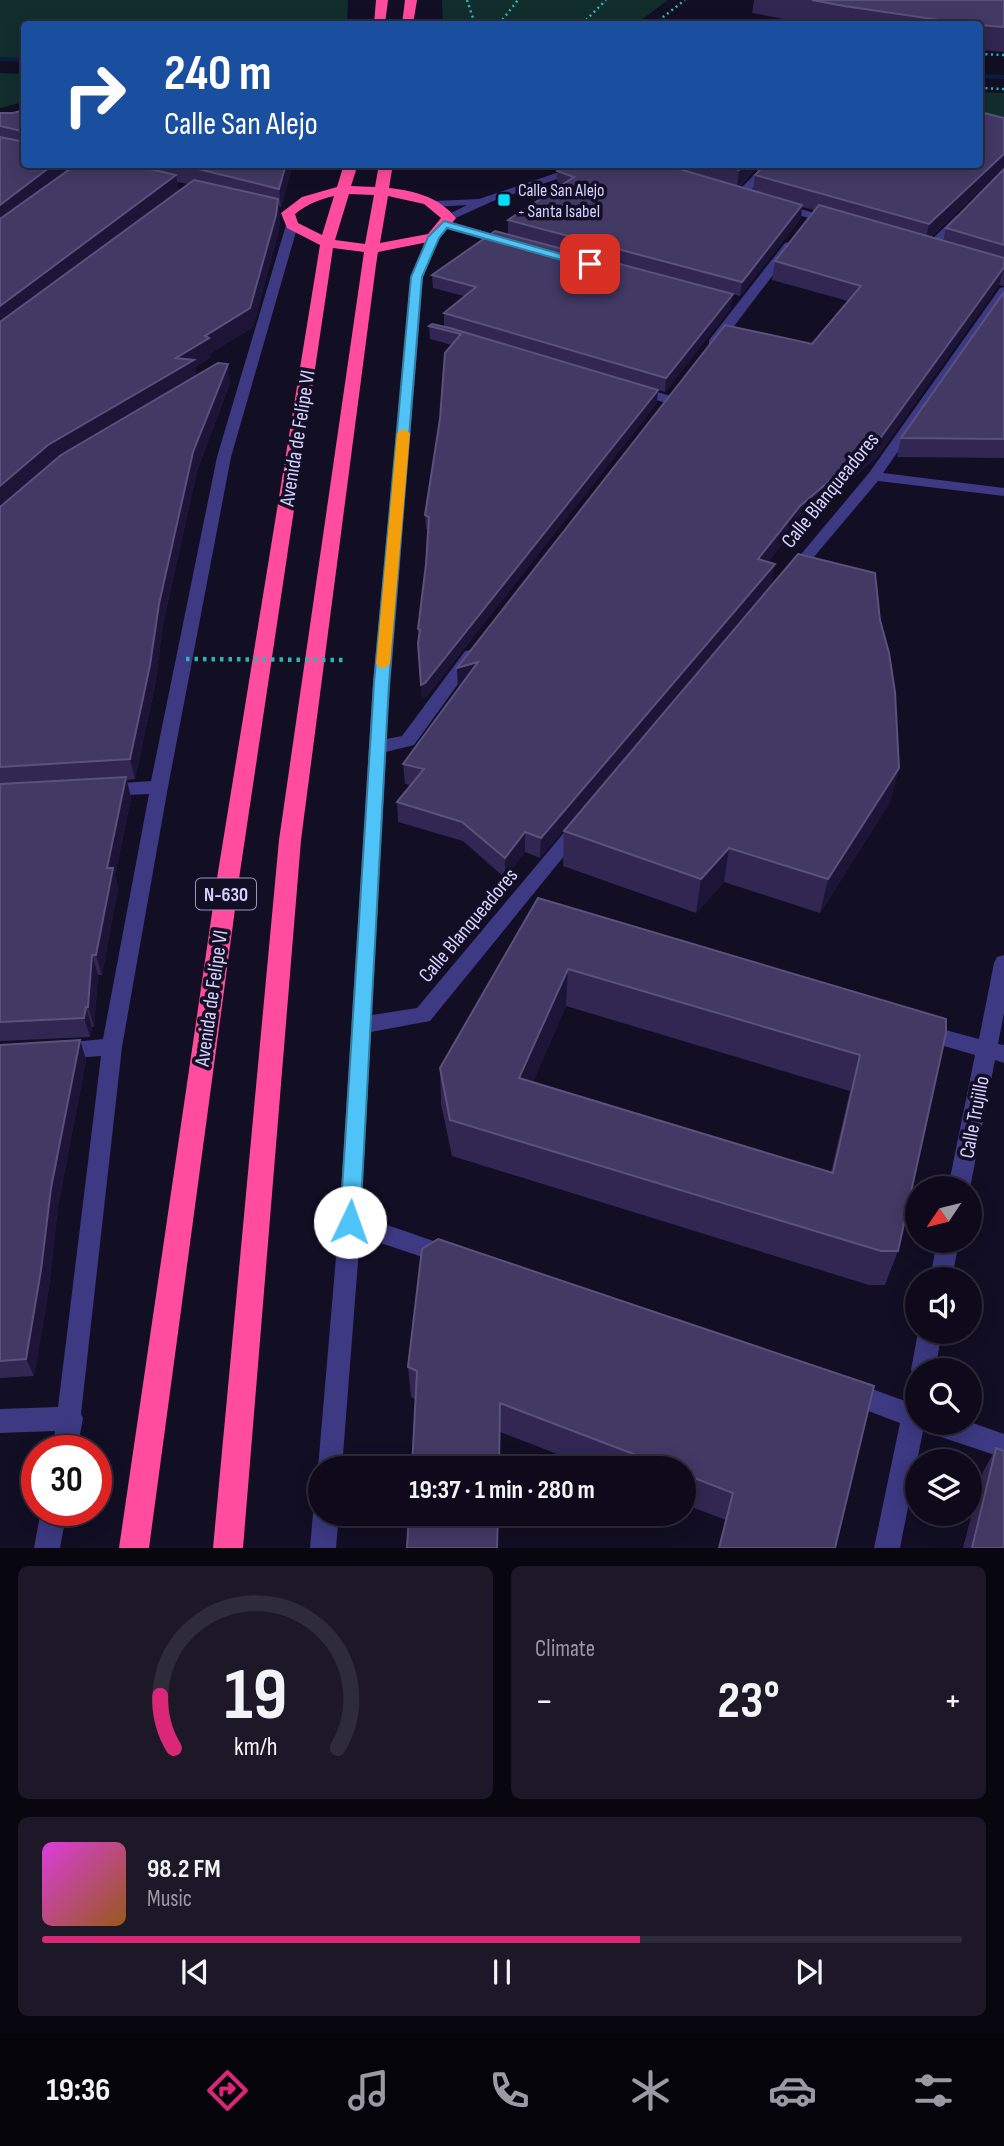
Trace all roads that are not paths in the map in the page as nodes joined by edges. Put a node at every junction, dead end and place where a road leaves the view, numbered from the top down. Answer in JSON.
{"nodes":[{"id":1,"x":382,"y":0,"type":"edge"},
{"id":2,"x":411,"y":0,"type":"edge"},
{"id":3,"x":380,"y":21,"type":"edge"},
{"id":4,"x":408,"y":21,"type":"edge"},
{"id":5,"x":350,"y":168,"type":"edge"},
{"id":6,"x":385,"y":168,"type":"edge"},
{"id":7,"x":584,"y":168,"type":"edge"},
{"id":8,"x":770,"y":168,"type":"edge"},
{"id":9,"x":345,"y":190,"type":"junction"},
{"id":10,"x":381,"y":191,"type":"junction"},
{"id":11,"x":727,"y":191,"type":"edge"},
{"id":12,"x":752,"y":198,"type":"junction"},
{"id":13,"x":489,"y":199,"type":"junction"},
{"id":14,"x":434,"y":204,"type":"junction"},
{"id":15,"x":966,"y":212,"type":"edge"},
{"id":16,"x":285,"y":216,"type":"junction"},
{"id":17,"x":812,"y":216,"type":"junction"},
{"id":18,"x":848,"y":226,"type":"edge"},
{"id":19,"x":442,"y":227,"type":"junction"},
{"id":20,"x":327,"y":243,"type":"junction"},
{"id":21,"x":526,"y":247,"type":"edge"},
{"id":22,"x":372,"y":249,"type":"junction"},
{"id":23,"x":930,"y":249,"type":"edge"},
{"id":24,"x":1004,"y":291,"type":"edge"},
{"id":25,"x":726,"y":300,"type":"edge"},
{"id":26,"x":743,"y":304,"type":"junction"},
{"id":27,"x":252,"y":355,"type":"junction"},
{"id":28,"x":702,"y":357,"type":"edge"},
{"id":29,"x":230,"y":369,"type":"dead end"},
{"id":30,"x":622,"y":386,"type":"edge"},
{"id":31,"x":656,"y":416,"type":"edge"},
{"id":32,"x":874,"y":477,"type":"junction"},
{"id":33,"x":1004,"y":492,"type":"edge"},
{"id":34,"x":777,"y":592,"type":"edge"},
{"id":35,"x":483,"y":639,"type":"edge"},
{"id":36,"x":378,"y":747,"type":"junction"},
{"id":37,"x":159,"y":788,"type":"junction"},
{"id":38,"x":93,"y":791,"type":"edge"},
{"id":39,"x":592,"y":812,"type":"edge"},
{"id":40,"x":504,"y":916,"type":"junction"},
{"id":41,"x":531,"y":924,"type":"edge"},
{"id":42,"x":1004,"y":963,"type":"edge"},
{"id":43,"x":361,"y":1025,"type":"junction"},
{"id":44,"x":907,"y":1027,"type":"edge"},
{"id":45,"x":112,"y":1047,"type":"junction"},
{"id":46,"x":37,"y":1051,"type":"edge"},
{"id":47,"x":996,"y":1052,"type":"edge"},
{"id":48,"x":962,"y":1176,"type":"edge"},
{"id":49,"x":350,"y":1222,"type":"junction"},
{"id":50,"x":468,"y":1262,"type":"edge"},
{"id":51,"x":835,"y":1388,"type":"edge"},
{"id":52,"x":905,"y":1408,"type":"edge"},
{"id":53,"x":71,"y":1419,"type":"junction"},
{"id":54,"x":0,"y":1421,"type":"edge"},
{"id":55,"x":68,"y":1435,"type":"edge"},
{"id":56,"x":915,"y":1435,"type":"edge"},
{"id":57,"x":976,"y":1435,"type":"edge"},
{"id":58,"x":1004,"y":1446,"type":"edge"},
{"id":59,"x":331,"y":1456,"type":"edge"},
{"id":60,"x":51,"y":1526,"type":"edge"},
{"id":61,"x":325,"y":1526,"type":"edge"},
{"id":62,"x":47,"y":1548,"type":"edge"},
{"id":63,"x":134,"y":1548,"type":"edge"},
{"id":64,"x":228,"y":1548,"type":"edge"},
{"id":65,"x":323,"y":1548,"type":"edge"},
{"id":66,"x":887,"y":1548,"type":"edge"}],
"edges":[{"from":1,"to":3,"type":"highway"},
{"from":2,"to":4,"type":"highway"},
{"from":5,"to":9,"type":"highway","number":"N-630"},
{"from":6,"to":10,"type":"highway","number":"N-630"},
{"from":7,"to":13,"type":"street"},
{"from":8,"to":12,"type":"street"},
{"from":9,"to":10,"type":"highway"},
{"from":9,"to":16,"type":"highway"},
{"from":9,"to":20,"type":"highway","number":"N-630"},
{"from":10,"to":14,"type":"highway"},
{"from":10,"to":22,"type":"highway","number":"N-630"},
{"from":11,"to":12,"type":"street"},
{"from":12,"to":17,"type":"street"},
{"from":13,"to":14,"type":"street"},
{"from":13,"to":19,"type":"street"},
{"from":14,"to":19,"type":"highway"},
{"from":15,"to":23,"type":"street"},
{"from":16,"to":20,"type":"highway"},
{"from":16,"to":27,"type":"street"},
{"from":17,"to":18,"type":"street"},
{"from":17,"to":26,"type":"street"},
{"from":19,"to":21,"type":"street"},
{"from":19,"to":22,"type":"highway"},
{"from":19,"to":36,"type":"street"},
{"from":20,"to":22,"type":"highway"},
{"from":20,"to":63,"type":"highway","name":"Avenida de Felipe VI","number":"N-630"},
{"from":22,"to":64,"type":"highway","number":"N-630"},
{"from":24,"to":32,"type":"street","name":"Calle Blanqueadores"},
{"from":25,"to":26,"type":"street"},
{"from":26,"to":28,"type":"street"},
{"from":27,"to":29,"type":"street"},
{"from":27,"to":37,"type":"street"},
{"from":30,"to":31,"type":"street"},
{"from":32,"to":33,"type":"street"},
{"from":32,"to":34,"type":"street","name":"Calle Blanqueadores"},
{"from":35,"to":36,"type":"street"},
{"from":36,"to":43,"type":"street"},
{"from":37,"to":38,"type":"street"},
{"from":37,"to":45,"type":"street"},
{"from":39,"to":40,"type":"street","name":"Calle Blanqueadores"},
{"from":40,"to":41,"type":"street"},
{"from":40,"to":43,"type":"street","name":"Calle Blanqueadores"},
{"from":42,"to":47,"type":"street","name":"Calle Trujillo"},
{"from":43,"to":49,"type":"street"},
{"from":44,"to":47,"type":"street"},
{"from":45,"to":46,"type":"street"},
{"from":45,"to":53,"type":"street"},
{"from":47,"to":48,"type":"street","name":"Calle Trujillo"},
{"from":49,"to":50,"type":"street"},
{"from":49,"to":59,"type":"street"},
{"from":51,"to":52,"type":"street"},
{"from":53,"to":54,"type":"street"},
{"from":53,"to":55,"type":"street"},
{"from":56,"to":66,"type":"street"},
{"from":57,"to":58,"type":"street"},
{"from":60,"to":62,"type":"street"},
{"from":61,"to":65,"type":"street"}]}
